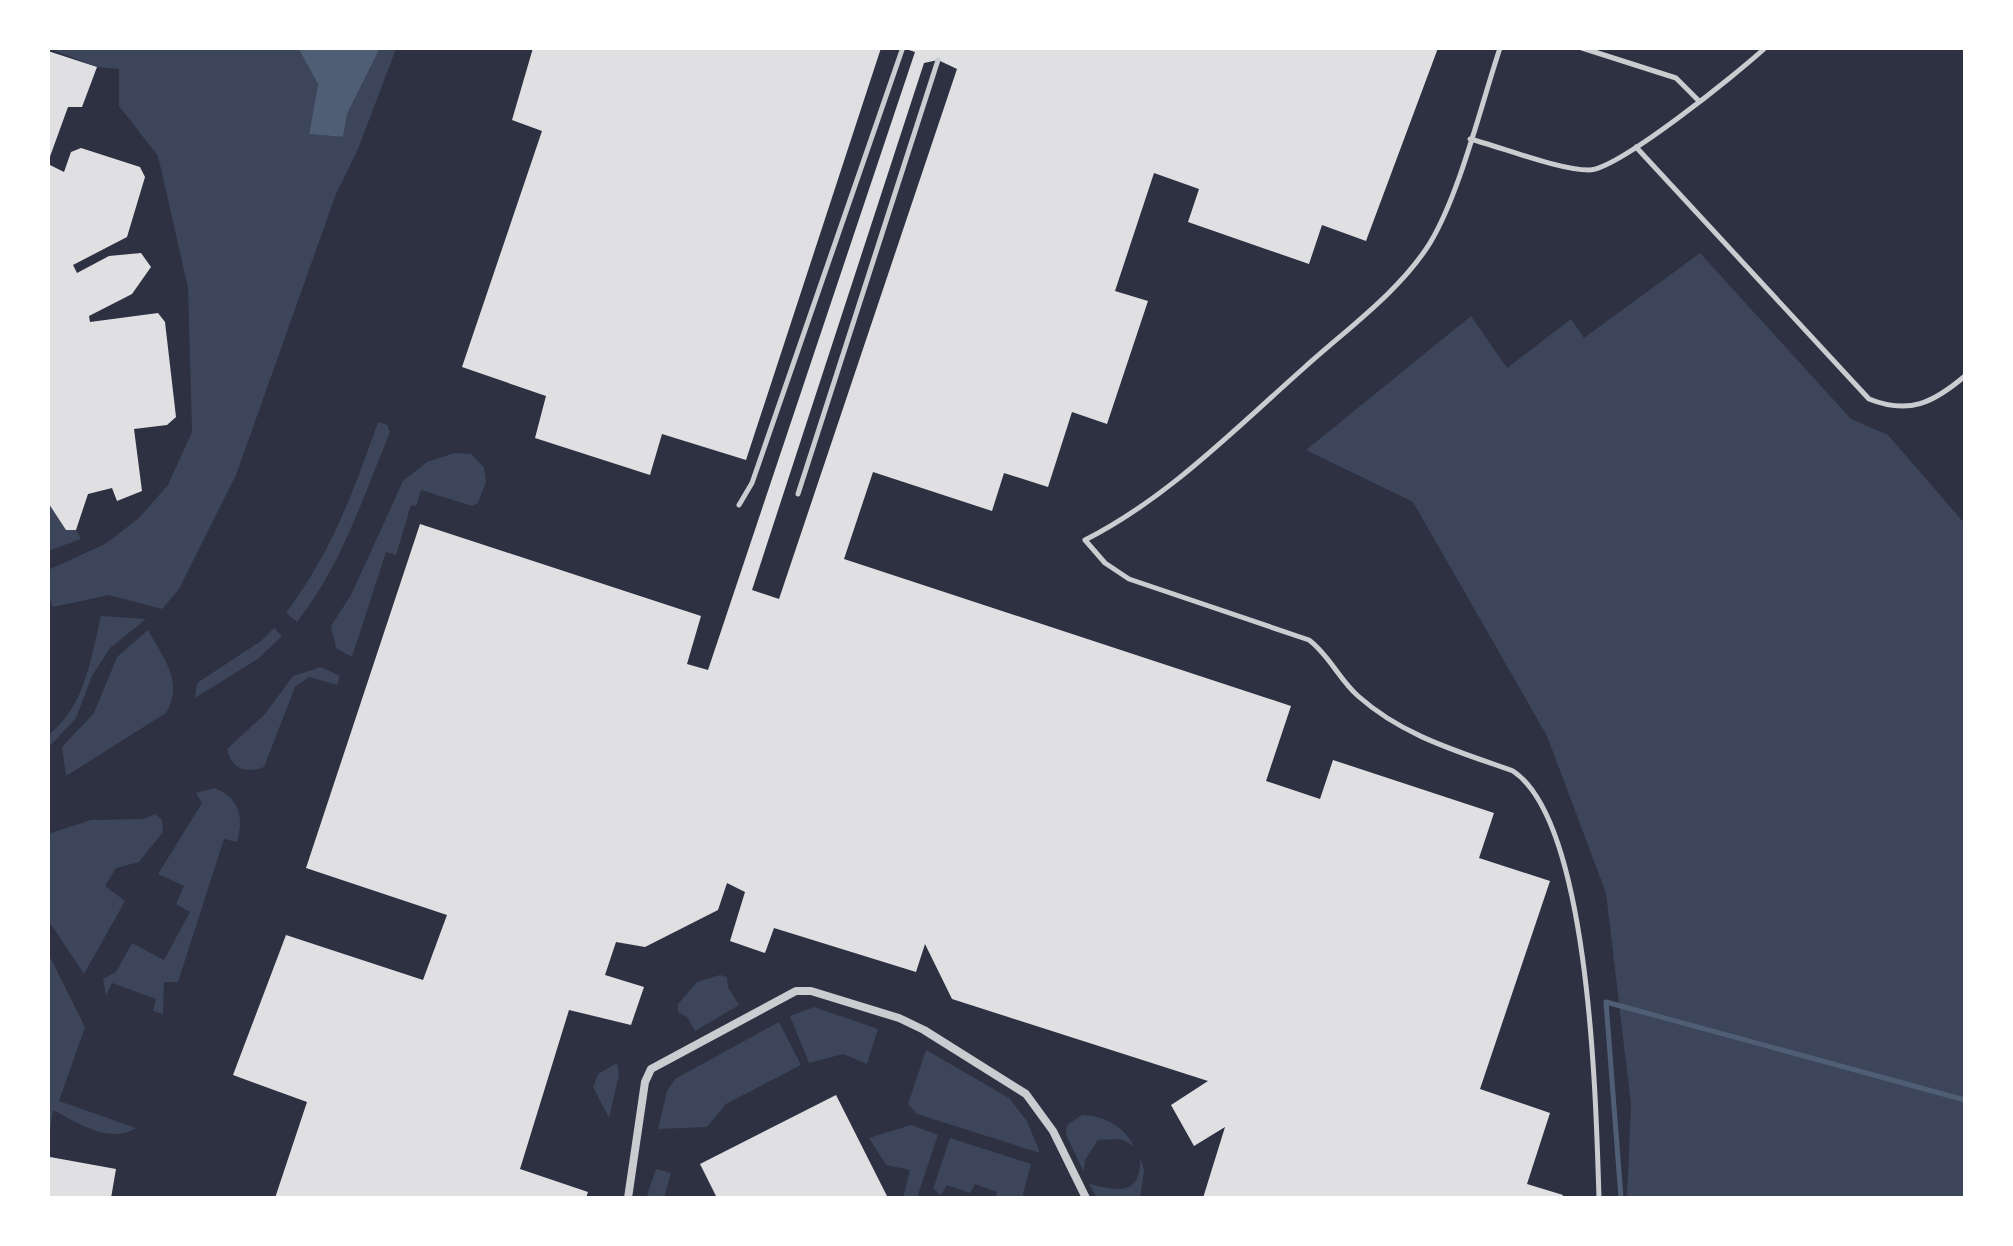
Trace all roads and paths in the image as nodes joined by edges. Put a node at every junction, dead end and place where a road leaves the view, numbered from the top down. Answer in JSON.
{"nodes":[{"id":1,"x":1500,"y":48,"type":"edge"},
{"id":2,"x":1582,"y":48,"type":"edge"},
{"id":3,"x":1765,"y":48,"type":"edge"},
{"id":4,"x":902,"y":50,"type":"edge"},
{"id":5,"x":938,"y":60,"type":"dead end"},
{"id":6,"x":1698,"y":100,"type":"junction"},
{"id":7,"x":1470,"y":139,"type":"junction"},
{"id":8,"x":1636,"y":147,"type":"junction"},
{"id":9,"x":1965,"y":376,"type":"edge"},
{"id":10,"x":798,"y":494,"type":"dead end"},
{"id":11,"x":739,"y":505,"type":"dead end"},
{"id":12,"x":628,"y":1198,"type":"edge"},
{"id":13,"x":1086,"y":1198,"type":"edge"},
{"id":14,"x":1599,"y":1198,"type":"edge"}],
"edges":[{"from":1,"to":7,"type":"lane"},
{"from":2,"to":6,"type":"lane"},
{"from":3,"to":6,"type":"lane"},
{"from":4,"to":11,"type":"lane"},
{"from":5,"to":10,"type":"lane"},
{"from":6,"to":8,"type":"lane"},
{"from":7,"to":8,"type":"lane"},
{"from":7,"to":14,"type":"lane"},
{"from":8,"to":9,"type":"lane"},
{"from":12,"to":13,"type":"street"}]}
